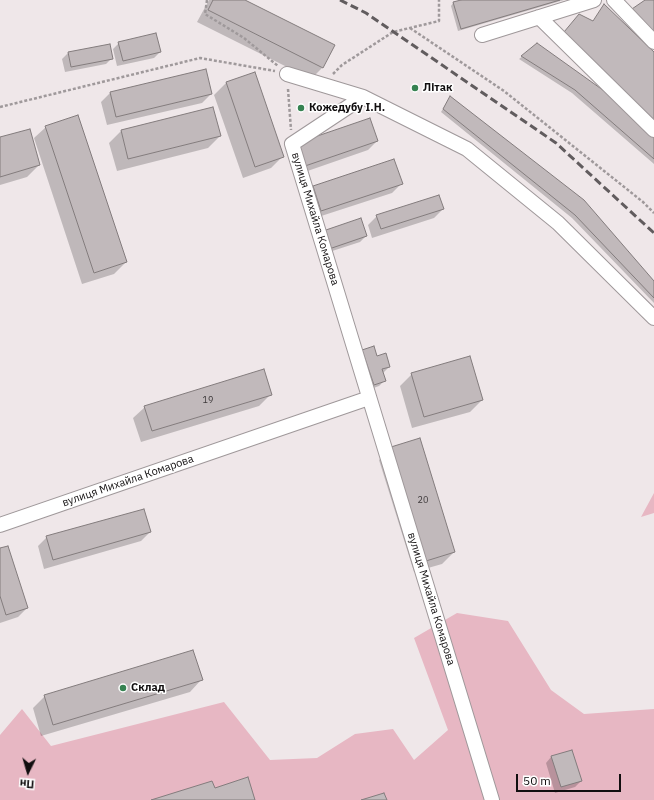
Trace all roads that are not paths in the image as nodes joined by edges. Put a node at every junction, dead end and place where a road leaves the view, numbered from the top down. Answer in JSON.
{"nodes":[{"id":1,"x":594,"y":0,"type":"edge"},
{"id":2,"x":614,"y":0,"type":"edge"},
{"id":3,"x":539,"y":17,"type":"junction"},
{"id":4,"x":482,"y":35,"type":"dead end"},
{"id":5,"x":654,"y":42,"type":"edge"},
{"id":6,"x":287,"y":74,"type":"road end"},
{"id":7,"x":363,"y":97,"type":"junction"},
{"id":8,"x":654,"y":130,"type":"edge"},
{"id":9,"x":654,"y":318,"type":"edge"},
{"id":10,"x":369,"y":398,"type":"junction"},
{"id":11,"x":0,"y":525,"type":"edge"},
{"id":12,"x":492,"y":800,"type":"edge"}],
"edges":[{"from":1,"to":3,"type":"lane"},
{"from":2,"to":5,"type":"lane"},
{"from":3,"to":4,"type":"lane"},
{"from":3,"to":8,"type":"lane"},
{"from":6,"to":7,"type":"lane"},
{"from":7,"to":9,"type":"lane"},
{"from":7,"to":10,"type":"lane","name":"вулиця Михайла Комарова"},
{"from":10,"to":11,"type":"lane","name":"вулиця Михайла Комарова"},
{"from":10,"to":12,"type":"lane","name":"вулиця Михайла Комарова"}]}
